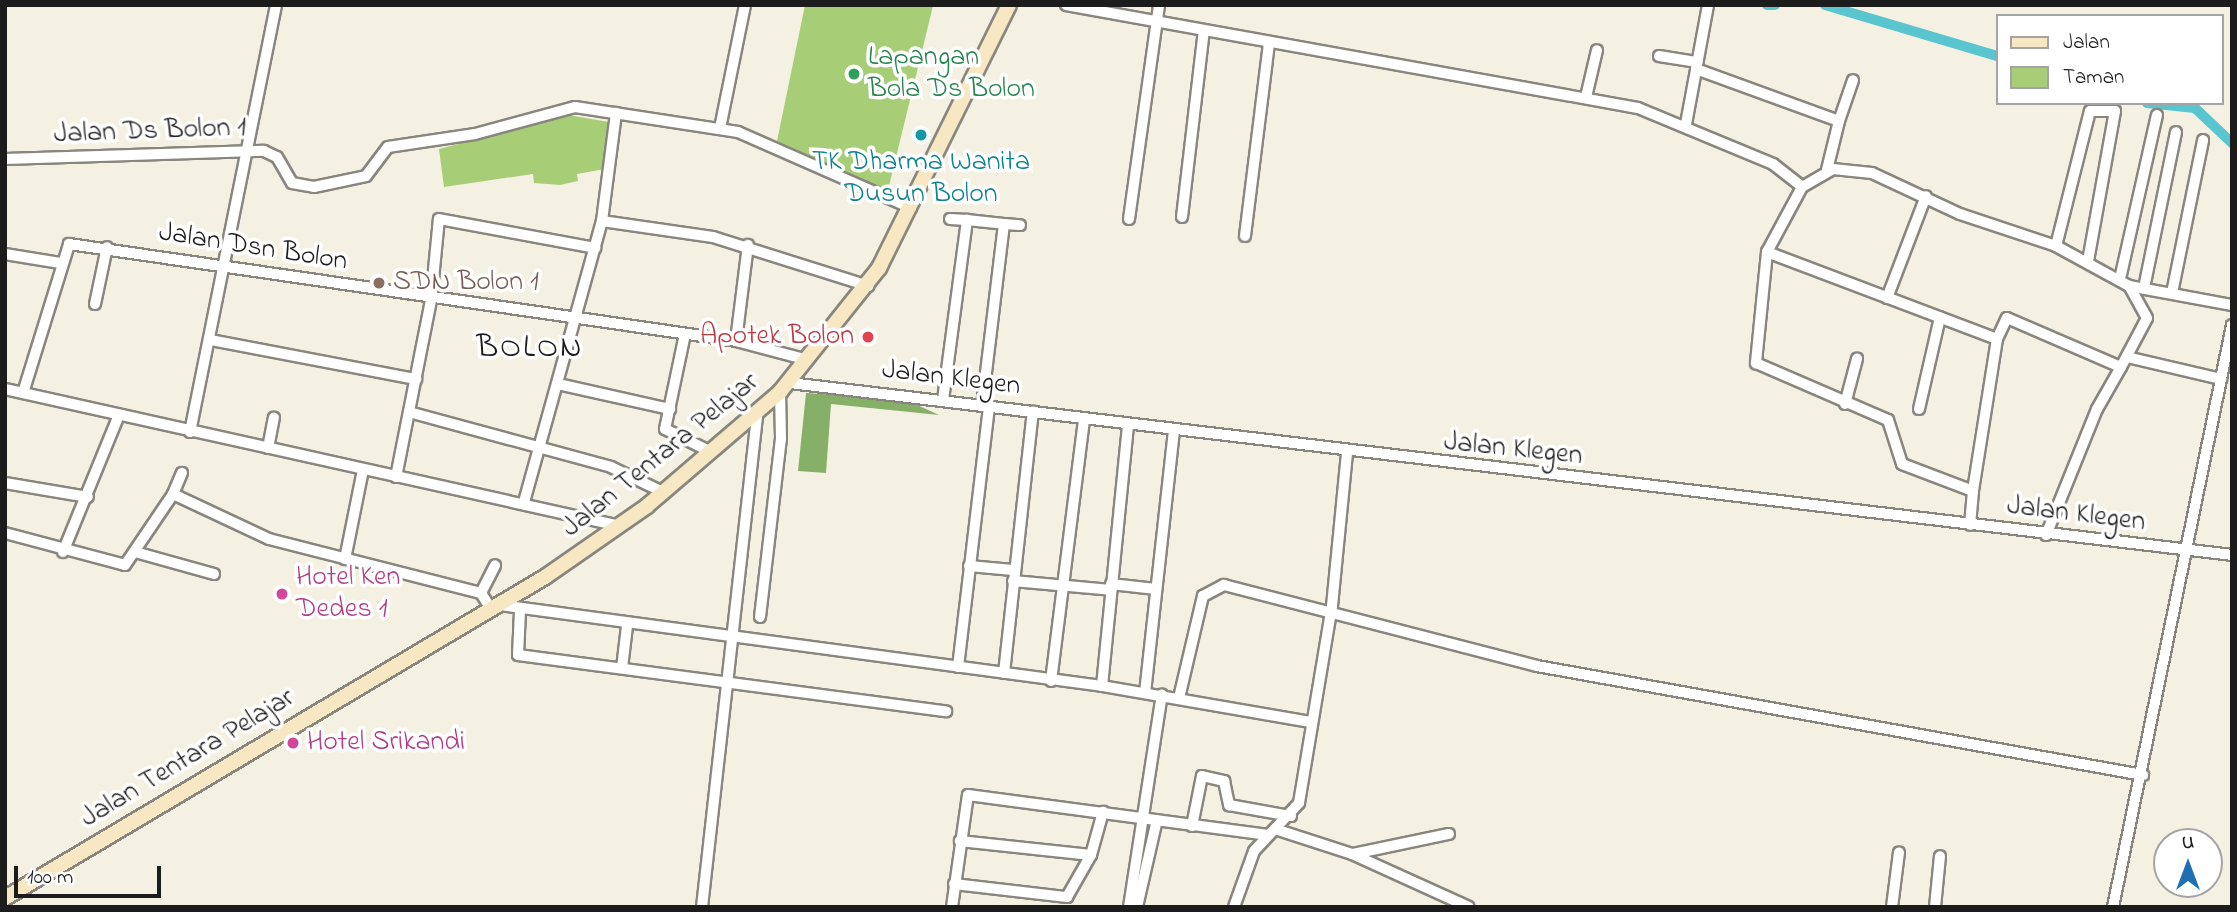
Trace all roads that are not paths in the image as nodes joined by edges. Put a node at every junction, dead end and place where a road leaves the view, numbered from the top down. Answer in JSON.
{"nodes":[{"id":1,"x":276,"y":5,"type":"edge"},
{"id":2,"x":745,"y":5,"type":"edge"},
{"id":3,"x":1009,"y":5,"type":"edge"},
{"id":4,"x":1066,"y":5,"type":"edge"},
{"id":5,"x":1159,"y":5,"type":"edge"},
{"id":6,"x":1708,"y":5,"type":"edge"},
{"id":7,"x":1153,"y":21,"type":"junction"},
{"id":8,"x":1204,"y":30,"type":"junction"},
{"id":9,"x":1269,"y":43,"type":"junction"},
{"id":10,"x":1597,"y":50,"type":"dead end"},
{"id":11,"x":1659,"y":55,"type":"dead end"},
{"id":12,"x":1697,"y":65,"type":"junction"},
{"id":13,"x":1853,"y":80,"type":"dead end"},
{"id":14,"x":1586,"y":97,"type":"junction"},
{"id":15,"x":616,"y":113,"type":"junction"},
{"id":16,"x":2157,"y":115,"type":"dead end"},
{"id":17,"x":1839,"y":121,"type":"junction"},
{"id":18,"x":1686,"y":124,"type":"junction"},
{"id":19,"x":720,"y":128,"type":"junction"},
{"id":20,"x":2176,"y":132,"type":"dead end"},
{"id":21,"x":2203,"y":140,"type":"dead end"},
{"id":22,"x":248,"y":151,"type":"junction"},
{"id":23,"x":5,"y":159,"type":"edge"},
{"id":24,"x":1827,"y":170,"type":"junction"},
{"id":25,"x":1802,"y":187,"type":"junction"},
{"id":26,"x":1926,"y":196,"type":"junction"},
{"id":27,"x":911,"y":208,"type":"junction"},
{"id":28,"x":1182,"y":217,"type":"dead end"},
{"id":29,"x":950,"y":219,"type":"dead end"},
{"id":30,"x":1129,"y":219,"type":"dead end"},
{"id":31,"x":967,"y":220,"type":"junction"},
{"id":32,"x":602,"y":221,"type":"junction"},
{"id":33,"x":1004,"y":224,"type":"junction"},
{"id":34,"x":1020,"y":225,"type":"dead end"},
{"id":35,"x":1245,"y":236,"type":"dead end"},
{"id":36,"x":748,"y":245,"type":"junction"},
{"id":37,"x":2056,"y":246,"type":"junction"},
{"id":38,"x":107,"y":247,"type":"junction"},
{"id":39,"x":595,"y":248,"type":"junction"},
{"id":40,"x":1767,"y":252,"type":"junction"},
{"id":41,"x":5,"y":254,"type":"edge"},
{"id":42,"x":2088,"y":261,"type":"junction"},
{"id":43,"x":60,"y":263,"type":"junction"},
{"id":44,"x":228,"y":267,"type":"junction"},
{"id":45,"x":2120,"y":279,"type":"junction"},
{"id":46,"x":868,"y":286,"type":"junction"},
{"id":47,"x":2130,"y":286,"type":"junction"},
{"id":48,"x":2144,"y":288,"type":"junction"},
{"id":49,"x":2172,"y":293,"type":"junction"},
{"id":50,"x":1887,"y":298,"type":"junction"},
{"id":51,"x":431,"y":300,"type":"junction"},
{"id":52,"x":95,"y":304,"type":"dead end"},
{"id":53,"x":2232,"y":305,"type":"edge"},
{"id":54,"x":1940,"y":317,"type":"junction"},
{"id":55,"x":576,"y":319,"type":"junction"},
{"id":56,"x":2232,"y":325,"type":"edge"},
{"id":57,"x":685,"y":334,"type":"junction"},
{"id":58,"x":1997,"y":339,"type":"junction"},
{"id":59,"x":211,"y":340,"type":"junction"},
{"id":60,"x":736,"y":341,"type":"junction"},
{"id":61,"x":2127,"y":357,"type":"junction"},
{"id":62,"x":1857,"y":359,"type":"dead end"},
{"id":63,"x":808,"y":360,"type":"junction"},
{"id":64,"x":2121,"y":368,"type":"junction"},
{"id":65,"x":416,"y":379,"type":"junction"},
{"id":66,"x":2221,"y":379,"type":"junction"},
{"id":67,"x":558,"y":384,"type":"junction"},
{"id":68,"x":785,"y":387,"type":"junction"},
{"id":69,"x":5,"y":389,"type":"edge"},
{"id":70,"x":23,"y":393,"type":"junction"},
{"id":71,"x":943,"y":400,"type":"junction"},
{"id":72,"x":1845,"y":404,"type":"junction"},
{"id":73,"x":985,"y":405,"type":"junction"},
{"id":74,"x":670,"y":408,"type":"junction"},
{"id":75,"x":1919,"y":408,"type":"dead end"},
{"id":76,"x":409,"y":412,"type":"junction"},
{"id":77,"x":1033,"y":412,"type":"junction"},
{"id":78,"x":757,"y":413,"type":"junction"},
{"id":79,"x":119,"y":415,"type":"junction"},
{"id":80,"x":274,"y":418,"type":"dead end"},
{"id":81,"x":1084,"y":419,"type":"junction"},
{"id":82,"x":1128,"y":425,"type":"junction"},
{"id":83,"x":1174,"y":431,"type":"junction"},
{"id":84,"x":190,"y":432,"type":"junction"},
{"id":85,"x":268,"y":448,"type":"junction"},
{"id":86,"x":540,"y":449,"type":"junction"},
{"id":87,"x":711,"y":452,"type":"junction"},
{"id":88,"x":1347,"y":454,"type":"junction"},
{"id":89,"x":363,"y":470,"type":"junction"},
{"id":90,"x":182,"y":473,"type":"dead end"},
{"id":91,"x":396,"y":477,"type":"junction"},
{"id":92,"x":5,"y":483,"type":"edge"},
{"id":93,"x":1973,"y":491,"type":"junction"},
{"id":94,"x":663,"y":492,"type":"junction"},
{"id":95,"x":173,"y":494,"type":"junction"},
{"id":96,"x":88,"y":497,"type":"junction"},
{"id":97,"x":524,"y":502,"type":"junction"},
{"id":98,"x":1970,"y":525,"type":"junction"},
{"id":99,"x":621,"y":526,"type":"junction"},
{"id":100,"x":5,"y":533,"type":"edge"},
{"id":101,"x":2046,"y":535,"type":"junction"},
{"id":102,"x":2188,"y":550,"type":"junction"},
{"id":103,"x":64,"y":552,"type":"junction"},
{"id":104,"x":135,"y":552,"type":"junction"},
{"id":105,"x":2232,"y":555,"type":"edge"},
{"id":106,"x":345,"y":559,"type":"junction"},
{"id":107,"x":495,"y":565,"type":"dead end"},
{"id":108,"x":969,"y":566,"type":"junction"},
{"id":109,"x":214,"y":574,"type":"dead end"},
{"id":110,"x":1013,"y":575,"type":"junction"},
{"id":111,"x":1061,"y":587,"type":"junction"},
{"id":112,"x":1111,"y":587,"type":"junction"},
{"id":113,"x":1156,"y":589,"type":"junction"},
{"id":114,"x":481,"y":593,"type":"junction"},
{"id":115,"x":496,"y":607,"type":"junction"},
{"id":116,"x":520,"y":611,"type":"junction"},
{"id":117,"x":1329,"y":611,"type":"junction"},
{"id":118,"x":760,"y":617,"type":"dead end"},
{"id":119,"x":627,"y":626,"type":"junction"},
{"id":120,"x":731,"y":639,"type":"junction"},
{"id":121,"x":958,"y":667,"type":"junction"},
{"id":122,"x":622,"y":668,"type":"junction"},
{"id":123,"x":1004,"y":673,"type":"junction"},
{"id":124,"x":727,"y":681,"type":"junction"},
{"id":125,"x":1051,"y":681,"type":"junction"},
{"id":126,"x":1102,"y":686,"type":"junction"},
{"id":127,"x":1145,"y":693,"type":"junction"},
{"id":128,"x":1162,"y":695,"type":"junction"},
{"id":129,"x":1179,"y":698,"type":"junction"},
{"id":130,"x":946,"y":711,"type":"dead end"},
{"id":131,"x":1310,"y":722,"type":"junction"},
{"id":132,"x":2143,"y":775,"type":"junction"},
{"id":133,"x":1103,"y":811,"type":"junction"},
{"id":134,"x":1291,"y":816,"type":"junction"},
{"id":135,"x":1152,"y":820,"type":"junction"},
{"id":136,"x":1192,"y":826,"type":"junction"},
{"id":137,"x":1273,"y":833,"type":"junction"},
{"id":138,"x":1449,"y":834,"type":"dead end"},
{"id":139,"x":1149,"y":835,"type":"junction"},
{"id":140,"x":960,"y":841,"type":"junction"},
{"id":141,"x":1899,"y":852,"type":"dead end"},
{"id":142,"x":1352,"y":854,"type":"junction"},
{"id":143,"x":1091,"y":855,"type":"junction"},
{"id":144,"x":1940,"y":856,"type":"dead end"},
{"id":145,"x":954,"y":884,"type":"junction"},
{"id":146,"x":5,"y":898,"type":"edge"},
{"id":147,"x":1065,"y":902,"type":"edge"},
{"id":148,"x":702,"y":907,"type":"edge"},
{"id":149,"x":952,"y":907,"type":"edge"},
{"id":150,"x":1129,"y":907,"type":"edge"},
{"id":151,"x":1137,"y":907,"type":"edge"},
{"id":152,"x":1234,"y":907,"type":"edge"},
{"id":153,"x":1469,"y":907,"type":"edge"},
{"id":154,"x":1892,"y":907,"type":"edge"},
{"id":155,"x":1935,"y":907,"type":"edge"},
{"id":156,"x":2113,"y":907,"type":"edge"}],
"edges":[{"from":1,"to":22,"type":"street"},
{"from":2,"to":19,"type":"street"},
{"from":3,"to":27,"type":"main road","name":"Jalan Tentara Pelajar"},
{"from":4,"to":7,"type":"street"},
{"from":5,"to":7,"type":"street"},
{"from":6,"to":12,"type":"street"},
{"from":7,"to":8,"type":"street"},
{"from":7,"to":30,"type":"street"},
{"from":8,"to":9,"type":"street"},
{"from":8,"to":28,"type":"street"},
{"from":9,"to":14,"type":"street"},
{"from":9,"to":35,"type":"street"},
{"from":10,"to":14,"type":"street"},
{"from":11,"to":12,"type":"street"},
{"from":12,"to":17,"type":"street"},
{"from":12,"to":18,"type":"street"},
{"from":13,"to":17,"type":"street"},
{"from":14,"to":18,"type":"street"},
{"from":15,"to":19,"type":"street","name":"Jalan Ds Bolon 1"},
{"from":15,"to":22,"type":"street","name":"Jalan Ds Bolon 1"},
{"from":15,"to":32,"type":"street"},
{"from":16,"to":45,"type":"street"},
{"from":17,"to":24,"type":"street"},
{"from":18,"to":25,"type":"street"},
{"from":19,"to":27,"type":"street","name":"Jalan Ds Bolon 1"},
{"from":20,"to":48,"type":"street"},
{"from":21,"to":49,"type":"street"},
{"from":22,"to":23,"type":"street","name":"Jalan Ds Bolon 1"},
{"from":22,"to":44,"type":"street"},
{"from":24,"to":25,"type":"street"},
{"from":24,"to":26,"type":"street"},
{"from":25,"to":40,"type":"street"},
{"from":26,"to":37,"type":"street"},
{"from":26,"to":50,"type":"street"},
{"from":27,"to":46,"type":"main road","name":"Jalan Tentara Pelajar"},
{"from":29,"to":31,"type":"street"},
{"from":31,"to":33,"type":"street"},
{"from":31,"to":71,"type":"street"},
{"from":32,"to":36,"type":"street"},
{"from":32,"to":39,"type":"street"},
{"from":33,"to":34,"type":"street"},
{"from":33,"to":73,"type":"street"},
{"from":36,"to":46,"type":"street"},
{"from":36,"to":60,"type":"street"},
{"from":37,"to":42,"type":"street"},
{"from":37,"to":42,"type":"street"},
{"from":38,"to":43,"type":"street","name":"Jalan Dsn Bolon"},
{"from":38,"to":44,"type":"street","name":"Jalan Dsn Bolon"},
{"from":38,"to":52,"type":"street"},
{"from":39,"to":51,"type":"street"},
{"from":39,"to":55,"type":"street"},
{"from":40,"to":50,"type":"street"},
{"from":40,"to":72,"type":"street"},
{"from":41,"to":43,"type":"street"},
{"from":42,"to":45,"type":"street"},
{"from":43,"to":70,"type":"street"},
{"from":44,"to":51,"type":"street","name":"Jalan Dsn Bolon"},
{"from":44,"to":59,"type":"street"},
{"from":45,"to":47,"type":"street"},
{"from":46,"to":63,"type":"main road","name":"Jalan Tentara Pelajar"},
{"from":47,"to":48,"type":"street"},
{"from":47,"to":61,"type":"street"},
{"from":48,"to":49,"type":"street"},
{"from":49,"to":53,"type":"street"},
{"from":50,"to":54,"type":"street"},
{"from":51,"to":55,"type":"street","name":"Jalan Dsn Bolon"},
{"from":51,"to":65,"type":"street"},
{"from":54,"to":58,"type":"street"},
{"from":54,"to":75,"type":"street"},
{"from":55,"to":57,"type":"street","name":"Jalan Dsn Bolon"},
{"from":55,"to":67,"type":"street"},
{"from":56,"to":66,"type":"street"},
{"from":57,"to":60,"type":"street","name":"Jalan Dsn Bolon"},
{"from":57,"to":74,"type":"street"},
{"from":58,"to":64,"type":"street"},
{"from":58,"to":93,"type":"street"},
{"from":59,"to":65,"type":"street"},
{"from":59,"to":84,"type":"street"},
{"from":60,"to":63,"type":"street","name":"Jalan Dsn Bolon"},
{"from":61,"to":64,"type":"street"},
{"from":61,"to":66,"type":"street"},
{"from":62,"to":72,"type":"street"},
{"from":63,"to":68,"type":"main road","name":"Jalan Tentara Pelajar"},
{"from":64,"to":101,"type":"street"},
{"from":65,"to":76,"type":"street"},
{"from":66,"to":102,"type":"street"},
{"from":67,"to":74,"type":"street"},
{"from":67,"to":86,"type":"street"},
{"from":68,"to":71,"type":"street","name":"Jalan Klegen"},
{"from":68,"to":78,"type":"main road","name":"Jalan Tentara Pelajar"},
{"from":68,"to":118,"type":"street"},
{"from":69,"to":70,"type":"street"},
{"from":70,"to":79,"type":"street"},
{"from":71,"to":73,"type":"street","name":"Jalan Klegen"},
{"from":72,"to":93,"type":"street"},
{"from":73,"to":77,"type":"street","name":"Jalan Klegen"},
{"from":73,"to":108,"type":"street"},
{"from":74,"to":87,"type":"street"},
{"from":76,"to":86,"type":"street"},
{"from":76,"to":91,"type":"street"},
{"from":77,"to":81,"type":"street","name":"Jalan Klegen"},
{"from":77,"to":110,"type":"street"},
{"from":78,"to":87,"type":"main road","name":"Jalan Tentara Pelajar"},
{"from":78,"to":120,"type":"street"},
{"from":79,"to":84,"type":"street"},
{"from":79,"to":96,"type":"street"},
{"from":80,"to":85,"type":"street"},
{"from":81,"to":82,"type":"street","name":"Jalan Klegen"},
{"from":81,"to":111,"type":"street"},
{"from":82,"to":83,"type":"street","name":"Jalan Klegen"},
{"from":82,"to":112,"type":"street"},
{"from":83,"to":88,"type":"street","name":"Jalan Klegen"},
{"from":83,"to":113,"type":"street"},
{"from":84,"to":85,"type":"street"},
{"from":85,"to":89,"type":"street"},
{"from":86,"to":94,"type":"street"},
{"from":86,"to":97,"type":"street"},
{"from":87,"to":94,"type":"main road","name":"Jalan Tentara Pelajar"},
{"from":88,"to":98,"type":"street","name":"Jalan Klegen"},
{"from":88,"to":117,"type":"street"},
{"from":89,"to":91,"type":"street"},
{"from":89,"to":106,"type":"street"},
{"from":90,"to":95,"type":"street"},
{"from":91,"to":97,"type":"street"},
{"from":92,"to":96,"type":"street"},
{"from":93,"to":98,"type":"street"},
{"from":94,"to":99,"type":"main road","name":"Jalan Tentara Pelajar"},
{"from":95,"to":104,"type":"street"},
{"from":95,"to":106,"type":"street"},
{"from":96,"to":103,"type":"street"},
{"from":97,"to":99,"type":"street"},
{"from":98,"to":101,"type":"street","name":"Jalan Klegen"},
{"from":99,"to":115,"type":"main road","name":"Jalan Tentara Pelajar"},
{"from":100,"to":103,"type":"street"},
{"from":101,"to":102,"type":"street","name":"Jalan Klegen"},
{"from":102,"to":105,"type":"street","name":"Jalan Klegen"},
{"from":102,"to":132,"type":"street"},
{"from":103,"to":104,"type":"street"},
{"from":104,"to":109,"type":"street"},
{"from":106,"to":114,"type":"street"},
{"from":107,"to":114,"type":"street"},
{"from":108,"to":110,"type":"street"},
{"from":108,"to":121,"type":"street"},
{"from":110,"to":111,"type":"street"},
{"from":110,"to":123,"type":"street"},
{"from":111,"to":112,"type":"street"},
{"from":111,"to":125,"type":"street"},
{"from":112,"to":113,"type":"street"},
{"from":112,"to":126,"type":"street"},
{"from":113,"to":127,"type":"street"},
{"from":114,"to":115,"type":"street"},
{"from":115,"to":116,"type":"street"},
{"from":115,"to":146,"type":"main road","name":"Jalan Tentara Pelajar"},
{"from":116,"to":119,"type":"street"},
{"from":116,"to":122,"type":"street"},
{"from":117,"to":129,"type":"street"},
{"from":117,"to":131,"type":"street"},
{"from":117,"to":132,"type":"street"},
{"from":119,"to":120,"type":"street"},
{"from":119,"to":122,"type":"street"},
{"from":120,"to":121,"type":"street"},
{"from":120,"to":124,"type":"street"},
{"from":121,"to":123,"type":"street"},
{"from":122,"to":124,"type":"street"},
{"from":123,"to":125,"type":"street"},
{"from":124,"to":130,"type":"street"},
{"from":124,"to":148,"type":"street"},
{"from":125,"to":126,"type":"street"},
{"from":126,"to":127,"type":"street"},
{"from":127,"to":128,"type":"street"},
{"from":128,"to":129,"type":"street"},
{"from":128,"to":135,"type":"street"},
{"from":129,"to":131,"type":"street"},
{"from":131,"to":134,"type":"street"},
{"from":132,"to":156,"type":"street"},
{"from":133,"to":135,"type":"street"},
{"from":133,"to":140,"type":"street"},
{"from":133,"to":143,"type":"street"},
{"from":134,"to":136,"type":"street"},
{"from":134,"to":137,"type":"street"},
{"from":135,"to":136,"type":"street"},
{"from":135,"to":139,"type":"street"},
{"from":136,"to":137,"type":"street"},
{"from":137,"to":142,"type":"street"},
{"from":137,"to":152,"type":"street"},
{"from":138,"to":142,"type":"street"},
{"from":139,"to":150,"type":"street"},
{"from":139,"to":151,"type":"street"},
{"from":140,"to":143,"type":"street"},
{"from":140,"to":145,"type":"street"},
{"from":141,"to":154,"type":"street"},
{"from":142,"to":153,"type":"street"},
{"from":143,"to":147,"type":"street"},
{"from":144,"to":155,"type":"street"},
{"from":145,"to":147,"type":"street"},
{"from":145,"to":149,"type":"street"}]}
